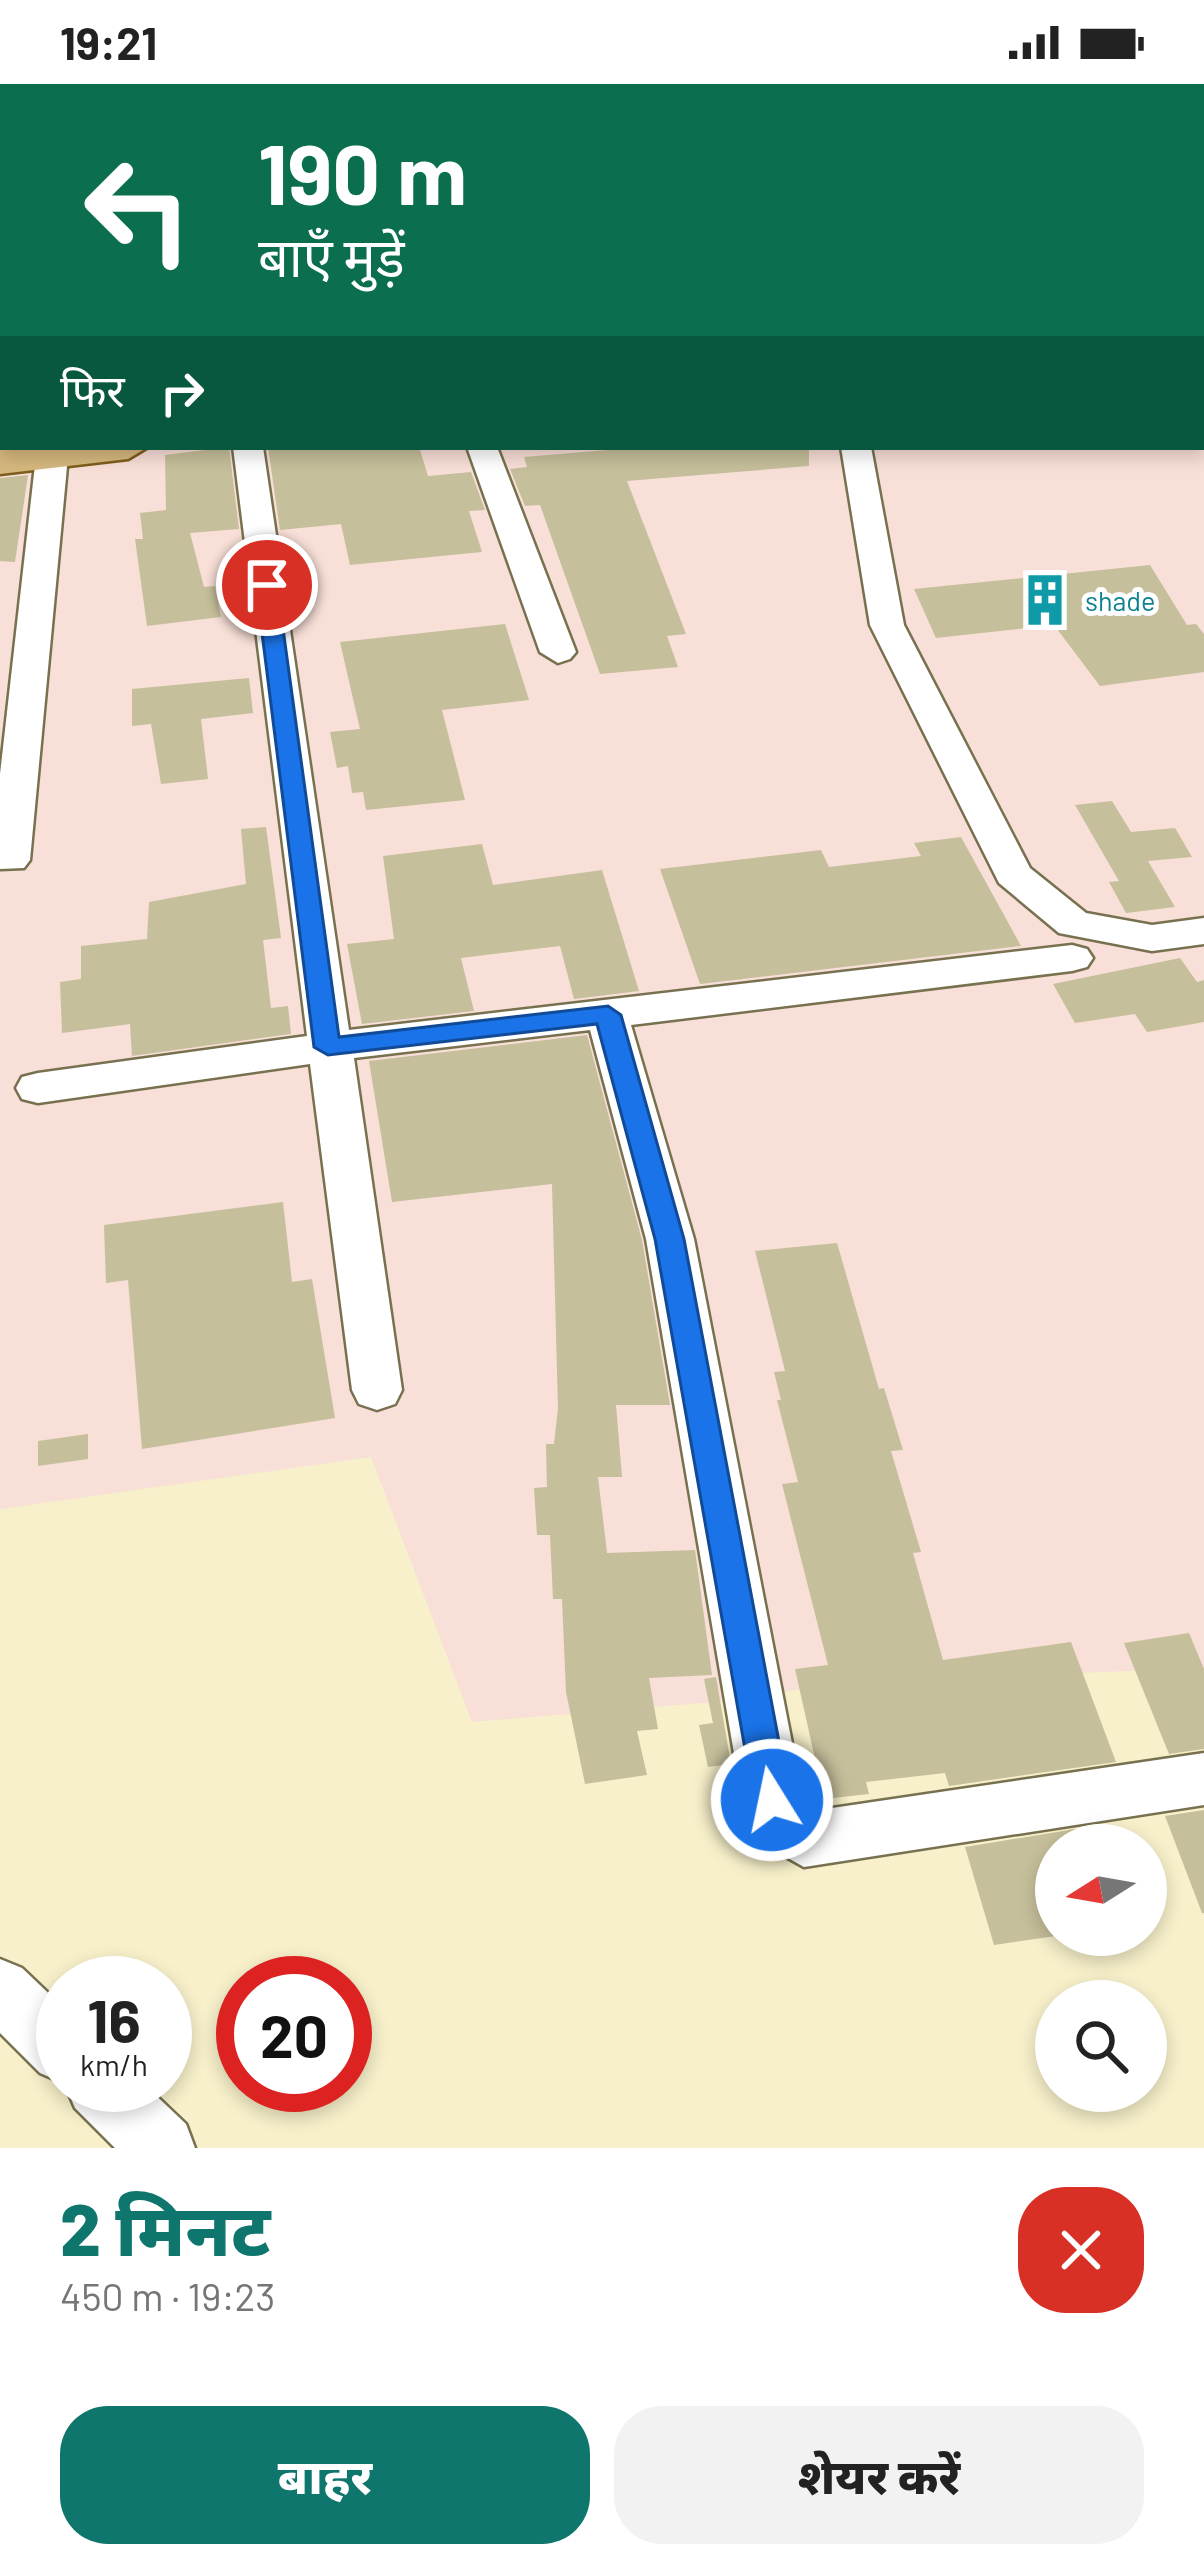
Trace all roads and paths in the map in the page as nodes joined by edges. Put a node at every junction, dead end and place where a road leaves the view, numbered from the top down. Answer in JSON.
{"nodes":[{"id":1,"x":103,"y":450,"type":"edge"},
{"id":2,"x":248,"y":450,"type":"edge"},
{"id":3,"x":483,"y":450,"type":"edge"},
{"id":4,"x":857,"y":450,"type":"edge"},
{"id":5,"x":52,"y":456,"type":"junction"},
{"id":6,"x":0,"y":462,"type":"edge"},
{"id":7,"x":558,"y":652,"type":"dead end"},
{"id":8,"x":10,"y":860,"type":"dead end"},
{"id":9,"x":1204,"y":931,"type":"edge"},
{"id":10,"x":1072,"y":958,"type":"dead end"},
{"id":11,"x":608,"y":1015,"type":"junction"},
{"id":12,"x":328,"y":1047,"type":"junction"},
{"id":13,"x":38,"y":1088,"type":"dead end"},
{"id":14,"x":377,"y":1390,"type":"dead end"},
{"id":15,"x":1204,"y":1779,"type":"edge"},
{"id":16,"x":0,"y":1989,"type":"edge"},
{"id":17,"x":36,"y":2024,"type":"edge"},
{"id":18,"x":125,"y":2112,"type":"edge"},
{"id":19,"x":162,"y":2148,"type":"edge"}],
"edges":[{"from":1,"to":5,"type":"main road"},
{"from":2,"to":12,"type":"street"},
{"from":3,"to":7,"type":"street"},
{"from":4,"to":9,"type":"street"},
{"from":5,"to":6,"type":"main road"},
{"from":5,"to":8,"type":"street"},
{"from":10,"to":11,"type":"street"},
{"from":11,"to":12,"type":"street"},
{"from":11,"to":15,"type":"street"},
{"from":12,"to":13,"type":"street"},
{"from":12,"to":14,"type":"street"},
{"from":16,"to":17,"type":"street"},
{"from":18,"to":19,"type":"street"}]}
